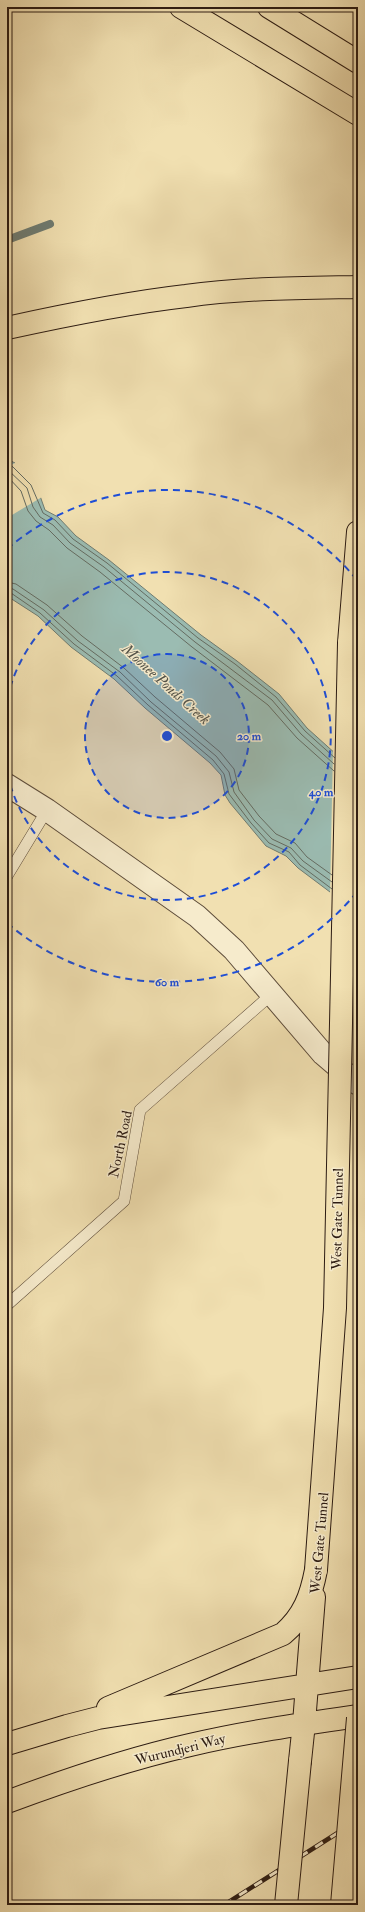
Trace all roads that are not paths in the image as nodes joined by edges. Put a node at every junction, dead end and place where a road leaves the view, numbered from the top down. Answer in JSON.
{"nodes":[{"id":1,"x":181,"y":7,"type":"edge"},
{"id":2,"x":269,"y":7,"type":"edge"},
{"id":3,"x":358,"y":62,"type":"edge"},
{"id":4,"x":358,"y":114,"type":"edge"},
{"id":5,"x":358,"y":287,"type":"edge"},
{"id":6,"x":7,"y":328,"type":"edge"},
{"id":7,"x":358,"y":532,"type":"edge"},
{"id":8,"x":7,"y":785,"type":"edge"},
{"id":9,"x":47,"y":810,"type":"junction"},
{"id":10,"x":7,"y":876,"type":"edge"},
{"id":11,"x":272,"y":994,"type":"junction"},
{"id":12,"x":358,"y":1084,"type":"edge"},
{"id":13,"x":7,"y":1305,"type":"edge"},
{"id":14,"x":316,"y":1570,"type":"junction"},
{"id":15,"x":358,"y":1677,"type":"edge"},
{"id":16,"x":308,"y":1684,"type":"junction"},
{"id":17,"x":358,"y":1717,"type":"edge"},
{"id":18,"x":304,"y":1723,"type":"junction"},
{"id":19,"x":67,"y":1726,"type":"junction"},
{"id":20,"x":7,"y":1744,"type":"edge"},
{"id":21,"x":7,"y":1802,"type":"edge"},
{"id":22,"x":286,"y":1905,"type":"edge"},
{"id":23,"x":342,"y":1905,"type":"edge"}],
"edges":[{"from":1,"to":4,"type":"main road"},
{"from":2,"to":3,"type":"main road"},
{"from":5,"to":6,"type":"main road"},
{"from":7,"to":14,"type":"main road","name":"West Gate Tunnel","bridge":true},
{"from":8,"to":9,"type":"street"},
{"from":9,"to":10,"type":"lane"},
{"from":9,"to":11,"type":"street"},
{"from":11,"to":12,"type":"street"},
{"from":11,"to":13,"type":"lane","name":"North Road"},
{"from":14,"to":16,"type":"main road","name":"West Gate Tunnel"},
{"from":14,"to":19,"type":"main road"},
{"from":15,"to":16,"type":"main road"},
{"from":16,"to":18,"type":"main road","name":"West Gate Tunnel"},
{"from":16,"to":19,"type":"main road"},
{"from":17,"to":18,"type":"main road","name":"Wurundjeri Way"},
{"from":17,"to":23,"type":"main road","bridge":true},
{"from":18,"to":21,"type":"main road","name":"Wurundjeri Way"},
{"from":18,"to":22,"type":"main road","name":"West Gate Tunnel","bridge":true},
{"from":19,"to":20,"type":"main road"}]}
